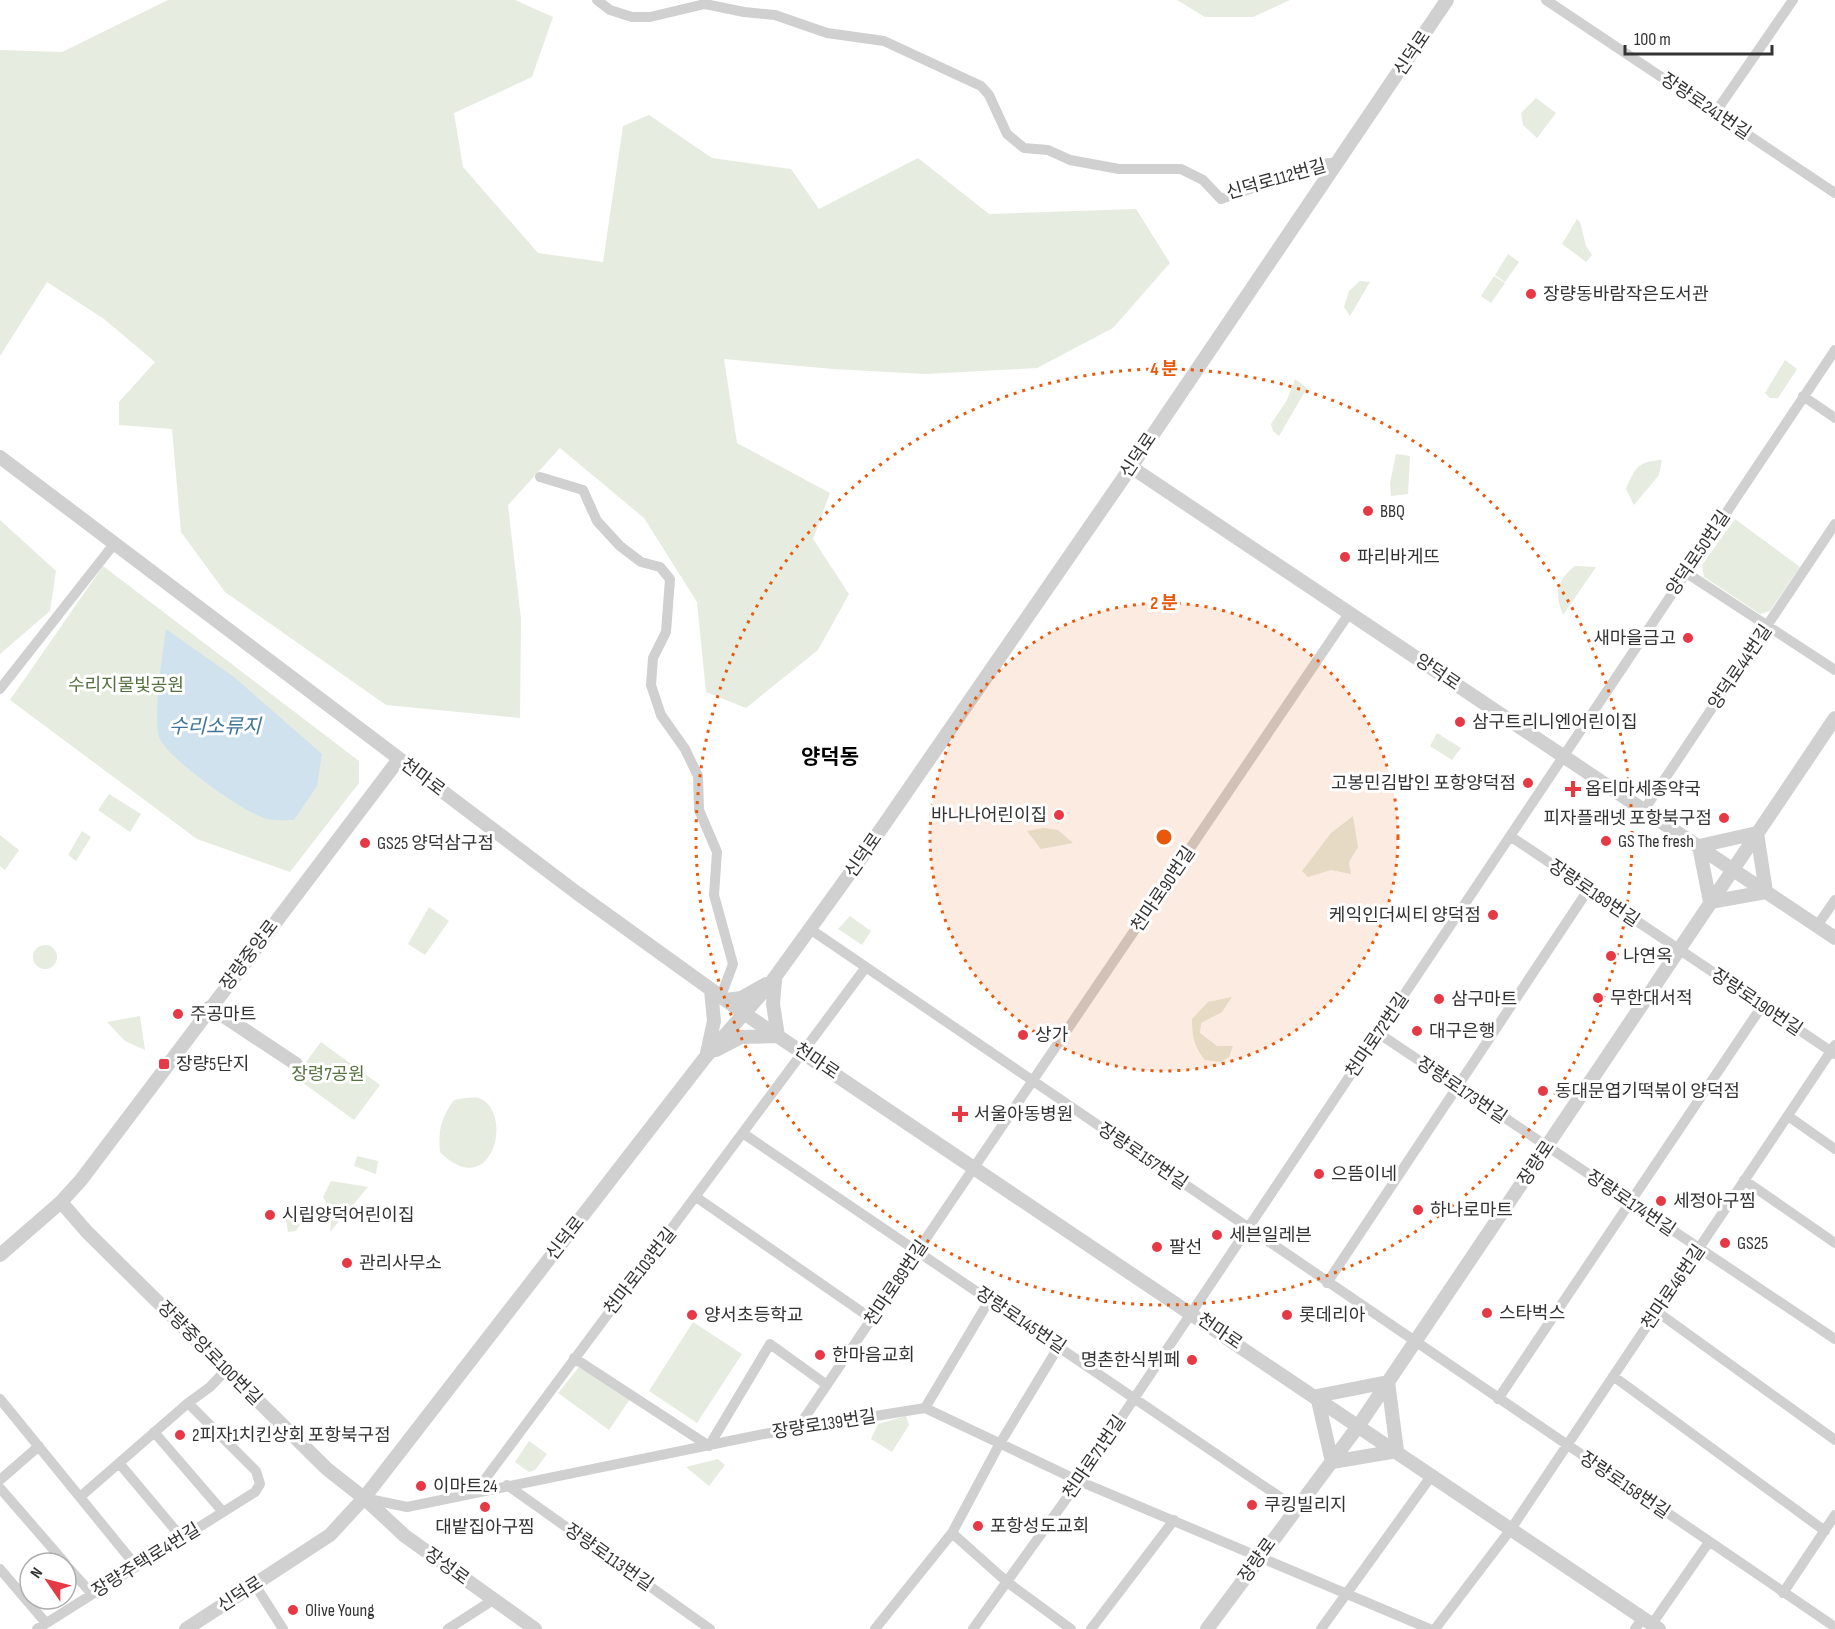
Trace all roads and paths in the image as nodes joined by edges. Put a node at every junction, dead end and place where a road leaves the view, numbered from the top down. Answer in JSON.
{"nodes":[{"id":1,"x":597,"y":0,"type":"edge"},
{"id":2,"x":1447,"y":0,"type":"edge"},
{"id":3,"x":1546,"y":0,"type":"edge"},
{"id":4,"x":1793,"y":0,"type":"edge"},
{"id":5,"x":1715,"y":113,"type":"junction"},
{"id":6,"x":1339,"y":162,"type":"junction"},
{"id":7,"x":1835,"y":193,"type":"edge"},
{"id":8,"x":1835,"y":350,"type":"edge"},
{"id":9,"x":1803,"y":396,"type":"junction"},
{"id":10,"x":1835,"y":418,"type":"edge"},
{"id":11,"x":0,"y":457,"type":"edge"},
{"id":12,"x":1131,"y":467,"type":"junction"},
{"id":13,"x":540,"y":477,"type":"dead end"},
{"id":14,"x":1835,"y":524,"type":"edge"},
{"id":15,"x":114,"y":544,"type":"junction"},
{"id":16,"x":1685,"y":572,"type":"junction"},
{"id":17,"x":1350,"y":612,"type":"junction"},
{"id":18,"x":1767,"y":626,"type":"junction"},
{"id":19,"x":1835,"y":670,"type":"edge"},
{"id":20,"x":0,"y":689,"type":"edge"},
{"id":21,"x":1835,"y":718,"type":"edge"},
{"id":22,"x":1563,"y":758,"type":"junction"},
{"id":23,"x":399,"y":759,"type":"junction"},
{"id":24,"x":1644,"y":810,"type":"junction"},
{"id":25,"x":1757,"y":833,"type":"junction"},
{"id":26,"x":1510,"y":836,"type":"junction"},
{"id":27,"x":1699,"y":846,"type":"junction"},
{"id":28,"x":1732,"y":869,"type":"junction"},
{"id":29,"x":1588,"y":890,"type":"junction"},
{"id":30,"x":1766,"y":892,"type":"junction"},
{"id":31,"x":1835,"y":900,"type":"edge"},
{"id":32,"x":1710,"y":903,"type":"junction"},
{"id":33,"x":1817,"y":926,"type":"junction"},
{"id":34,"x":810,"y":929,"type":"junction"},
{"id":35,"x":1835,"y":938,"type":"edge"},
{"id":36,"x":1678,"y":949,"type":"junction"},
{"id":37,"x":866,"y":968,"type":"junction"},
{"id":38,"x":775,"y":978,"type":"junction"},
{"id":39,"x":719,"y":995,"type":"junction"},
{"id":40,"x":1762,"y":1006,"type":"junction"},
{"id":41,"x":210,"y":1007,"type":"junction"},
{"id":42,"x":745,"y":1014,"type":"junction"},
{"id":43,"x":1378,"y":1033,"type":"junction"},
{"id":44,"x":778,"y":1036,"type":"junction"},
{"id":45,"x":1834,"y":1050,"type":"edge"},
{"id":46,"x":805,"y":1053,"type":"junction"},
{"id":47,"x":707,"y":1056,"type":"junction"},
{"id":48,"x":296,"y":1064,"type":"dead end"},
{"id":49,"x":1032,"y":1081,"type":"junction"},
{"id":50,"x":1458,"y":1087,"type":"junction"},
{"id":51,"x":1788,"y":1116,"type":"junction"},
{"id":52,"x":744,"y":1134,"type":"junction"},
{"id":53,"x":1546,"y":1147,"type":"junction"},
{"id":54,"x":1835,"y":1149,"type":"edge"},
{"id":55,"x":975,"y":1167,"type":"junction"},
{"id":56,"x":1744,"y":1180,"type":"junction"},
{"id":57,"x":696,"y":1197,"type":"junction"},
{"id":58,"x":61,"y":1202,"type":"junction"},
{"id":59,"x":1630,"y":1203,"type":"junction"},
{"id":60,"x":1247,"y":1228,"type":"junction"},
{"id":61,"x":1835,"y":1243,"type":"edge"},
{"id":62,"x":1699,"y":1248,"type":"junction"},
{"id":63,"x":917,"y":1250,"type":"junction"},
{"id":64,"x":0,"y":1255,"type":"edge"},
{"id":65,"x":1327,"y":1283,"type":"junction"},
{"id":66,"x":990,"y":1299,"type":"junction"},
{"id":67,"x":1656,"y":1311,"type":"junction"},
{"id":68,"x":1191,"y":1312,"type":"junction"},
{"id":69,"x":872,"y":1319,"type":"junction"},
{"id":70,"x":1835,"y":1339,"type":"edge"},
{"id":71,"x":1416,"y":1343,"type":"junction"},
{"id":72,"x":1059,"y":1346,"type":"junction"},
{"id":73,"x":574,"y":1358,"type":"junction"},
{"id":74,"x":227,"y":1369,"type":"junction"},
{"id":75,"x":1613,"y":1376,"type":"junction"},
{"id":76,"x":1388,"y":1382,"type":"junction"},
{"id":77,"x":827,"y":1385,"type":"junction"},
{"id":78,"x":1317,"y":1396,"type":"junction"},
{"id":79,"x":1134,"y":1397,"type":"junction"},
{"id":80,"x":0,"y":1399,"type":"edge"},
{"id":81,"x":1498,"y":1399,"type":"junction"},
{"id":82,"x":188,"y":1403,"type":"junction"},
{"id":83,"x":925,"y":1408,"type":"junction"},
{"id":84,"x":1359,"y":1425,"type":"junction"},
{"id":85,"x":796,"y":1429,"type":"junction"},
{"id":86,"x":154,"y":1432,"type":"junction"},
{"id":87,"x":1835,"y":1440,"type":"edge"},
{"id":88,"x":999,"y":1445,"type":"junction"},
{"id":89,"x":1567,"y":1445,"type":"junction"},
{"id":90,"x":39,"y":1446,"type":"junction"},
{"id":91,"x":709,"y":1446,"type":"junction"},
{"id":92,"x":1397,"y":1451,"type":"junction"},
{"id":93,"x":1332,"y":1462,"type":"junction"},
{"id":94,"x":119,"y":1463,"type":"junction"},
{"id":95,"x":1432,"y":1475,"type":"junction"},
{"id":96,"x":0,"y":1480,"type":"edge"},
{"id":97,"x":1079,"y":1481,"type":"junction"},
{"id":98,"x":507,"y":1485,"type":"junction"},
{"id":99,"x":0,"y":1488,"type":"edge"},
{"id":100,"x":477,"y":1491,"type":"junction"},
{"id":101,"x":80,"y":1497,"type":"junction"},
{"id":102,"x":364,"y":1498,"type":"junction"},
{"id":103,"x":1296,"y":1508,"type":"junction"},
{"id":104,"x":223,"y":1512,"type":"junction"},
{"id":105,"x":1835,"y":1515,"type":"edge"},
{"id":106,"x":1174,"y":1520,"type":"junction"},
{"id":107,"x":1511,"y":1528,"type":"junction"},
{"id":108,"x":1825,"y":1531,"type":"junction"},
{"id":109,"x":952,"y":1533,"type":"junction"},
{"id":110,"x":182,"y":1538,"type":"junction"},
{"id":111,"x":1709,"y":1542,"type":"junction"},
{"id":112,"x":54,"y":1551,"type":"edge"},
{"id":113,"x":1259,"y":1558,"type":"junction"},
{"id":114,"x":136,"y":1566,"type":"junction"},
{"id":115,"x":0,"y":1569,"type":"edge"},
{"id":116,"x":78,"y":1578,"type":"edge"},
{"id":117,"x":1007,"y":1582,"type":"junction"},
{"id":118,"x":255,"y":1585,"type":"junction"},
{"id":119,"x":1783,"y":1593,"type":"junction"},
{"id":120,"x":92,"y":1594,"type":"junction"},
{"id":121,"x":1345,"y":1595,"type":"junction"},
{"id":122,"x":493,"y":1600,"type":"junction"},
{"id":123,"x":1647,"y":1625,"type":"edge"},
{"id":124,"x":42,"y":1626,"type":"edge"},
{"id":125,"x":1835,"y":1628,"type":"edge"},
{"id":126,"x":186,"y":1629,"type":"edge"},
{"id":127,"x":283,"y":1629,"type":"edge"},
{"id":128,"x":448,"y":1629,"type":"edge"},
{"id":129,"x":535,"y":1629,"type":"edge"},
{"id":130,"x":710,"y":1629,"type":"edge"},
{"id":131,"x":875,"y":1629,"type":"edge"},
{"id":132,"x":973,"y":1629,"type":"edge"},
{"id":133,"x":1071,"y":1629,"type":"edge"},
{"id":134,"x":1091,"y":1629,"type":"edge"},
{"id":135,"x":1207,"y":1629,"type":"edge"},
{"id":136,"x":1321,"y":1629,"type":"edge"},
{"id":137,"x":1430,"y":1629,"type":"edge"},
{"id":138,"x":1435,"y":1629,"type":"edge"}],
"edges":[{"from":1,"to":6,"type":"street","name":"신덕로112번길"},
{"from":2,"to":6,"type":"street","name":"신덕로"},
{"from":3,"to":5,"type":"street","name":"장량로241번길"},
{"from":4,"to":5,"type":"street"},
{"from":5,"to":7,"type":"street","name":"장량로241번길"},
{"from":6,"to":12,"type":"street","name":"신덕로"},
{"from":8,"to":9,"type":"street","name":"양덕로50번길"},
{"from":9,"to":10,"type":"street"},
{"from":9,"to":16,"type":"street","name":"양덕로50번길"},
{"from":11,"to":15,"type":"street","name":"천마로"},
{"from":12,"to":17,"type":"street","name":"양덕로"},
{"from":12,"to":34,"type":"street","name":"신덕로"},
{"from":13,"to":39,"type":"street"},
{"from":14,"to":18,"type":"street","name":"양덕로44번길"},
{"from":15,"to":20,"type":"street"},
{"from":15,"to":23,"type":"street","name":"천마로"},
{"from":16,"to":18,"type":"street"},
{"from":16,"to":22,"type":"street","name":"양덕로50번길"},
{"from":17,"to":22,"type":"street","name":"양덕로"},
{"from":17,"to":49,"type":"street","name":"천마로90번길"},
{"from":18,"to":19,"type":"street"},
{"from":18,"to":24,"type":"street","name":"양덕로44번길"},
{"from":21,"to":25,"type":"street","name":"장량로"},
{"from":22,"to":24,"type":"street","name":"양덕로"},
{"from":22,"to":26,"type":"street","name":"천마로72번길"},
{"from":23,"to":39,"type":"street","name":"천마로"},
{"from":23,"to":41,"type":"street","name":"장량중앙로"},
{"from":24,"to":27,"type":"street","name":"양덕로"},
{"from":25,"to":27,"type":"street"},
{"from":25,"to":28,"type":"street","name":"장량로"},
{"from":25,"to":30,"type":"street"},
{"from":26,"to":29,"type":"street","name":"장량로189번길"},
{"from":26,"to":43,"type":"street","name":"천마로72번길"},
{"from":27,"to":28,"type":"street","name":"양덕로"},
{"from":27,"to":32,"type":"street"},
{"from":28,"to":30,"type":"street","name":"양덕로"},
{"from":28,"to":32,"type":"street","name":"장량로"},
{"from":29,"to":36,"type":"street","name":"장량로189번길"},
{"from":29,"to":50,"type":"street"},
{"from":30,"to":32,"type":"street"},
{"from":30,"to":33,"type":"street","name":"양덕로"},
{"from":31,"to":33,"type":"street"},
{"from":32,"to":36,"type":"street","name":"장량로"},
{"from":33,"to":35,"type":"street","name":"양덕로"},
{"from":34,"to":37,"type":"street","name":"장량로157번길"},
{"from":34,"to":38,"type":"street","name":"신덕로"},
{"from":36,"to":40,"type":"street","name":"장량로190번길"},
{"from":36,"to":53,"type":"street","name":"장량로"},
{"from":37,"to":46,"type":"street","name":"천마로103번길"},
{"from":37,"to":49,"type":"street","name":"장량로157번길"},
{"from":38,"to":39,"type":"street"},
{"from":38,"to":42,"type":"street","name":"신덕로"},
{"from":38,"to":44,"type":"street"},
{"from":39,"to":42,"type":"street","name":"천마로"},
{"from":39,"to":47,"type":"street"},
{"from":40,"to":45,"type":"street","name":"장량로190번길"},
{"from":40,"to":59,"type":"street"},
{"from":41,"to":48,"type":"street"},
{"from":41,"to":58,"type":"street","name":"장량중앙로"},
{"from":42,"to":44,"type":"street","name":"천마로"},
{"from":42,"to":47,"type":"street","name":"신덕로"},
{"from":43,"to":50,"type":"street","name":"장량로173번길"},
{"from":43,"to":60,"type":"street","name":"천마로72번길"},
{"from":44,"to":46,"type":"street","name":"천마로"},
{"from":44,"to":47,"type":"street"},
{"from":45,"to":51,"type":"street","name":"천마로46번길"},
{"from":46,"to":52,"type":"street","name":"천마로103번길"},
{"from":46,"to":55,"type":"street","name":"천마로"},
{"from":47,"to":102,"type":"street","name":"신덕로"},
{"from":49,"to":55,"type":"street","name":"천마로90번길"},
{"from":49,"to":60,"type":"street","name":"장량로157번길"},
{"from":50,"to":53,"type":"street","name":"장량로173번길"},
{"from":50,"to":65,"type":"street"},
{"from":51,"to":54,"type":"street"},
{"from":51,"to":56,"type":"street","name":"천마로46번길"},
{"from":52,"to":57,"type":"street","name":"천마로103번길"},
{"from":52,"to":63,"type":"street","name":"장량로145번길"},
{"from":53,"to":59,"type":"street","name":"장량로174번길"},
{"from":53,"to":71,"type":"street","name":"장량로"},
{"from":55,"to":63,"type":"street","name":"천마로89번길"},
{"from":55,"to":68,"type":"street","name":"천마로"},
{"from":56,"to":61,"type":"street"},
{"from":56,"to":62,"type":"street","name":"천마로46번길"},
{"from":57,"to":69,"type":"street"},
{"from":57,"to":73,"type":"street","name":"천마로103번길"},
{"from":58,"to":64,"type":"street","name":"장량중앙로"},
{"from":58,"to":74,"type":"street","name":"장량중앙로100번길"},
{"from":59,"to":62,"type":"street","name":"장량로174번길"},
{"from":59,"to":81,"type":"street"},
{"from":60,"to":65,"type":"street","name":"장량로157번길"},
{"from":60,"to":68,"type":"street","name":"천마로72번길"},
{"from":62,"to":67,"type":"street","name":"천마로46번길"},
{"from":62,"to":70,"type":"street","name":"장량로174번길"},
{"from":63,"to":66,"type":"street","name":"장량로145번길"},
{"from":63,"to":69,"type":"street","name":"천마로89번길"},
{"from":65,"to":71,"type":"street","name":"장량로157번길"},
{"from":66,"to":72,"type":"street","name":"장량로145번길"},
{"from":66,"to":83,"type":"street"},
{"from":67,"to":75,"type":"street","name":"천마로46번길"},
{"from":67,"to":87,"type":"street"},
{"from":68,"to":78,"type":"street","name":"천마로"},
{"from":68,"to":79,"type":"street","name":"천마로71번길"},
{"from":69,"to":77,"type":"street","name":"천마로89번길"},
{"from":71,"to":76,"type":"street","name":"장량로"},
{"from":71,"to":81,"type":"street","name":"장량로158번길"},
{"from":72,"to":79,"type":"street","name":"장량로145번길"},
{"from":72,"to":88,"type":"street"},
{"from":73,"to":91,"type":"street"},
{"from":73,"to":100,"type":"street","name":"천마로103번길"},
{"from":74,"to":82,"type":"street"},
{"from":74,"to":102,"type":"street","name":"장량중앙로100번길"},
{"from":75,"to":89,"type":"street","name":"천마로46번길"},
{"from":75,"to":108,"type":"street"},
{"from":76,"to":78,"type":"street"},
{"from":76,"to":84,"type":"street","name":"장량로"},
{"from":76,"to":92,"type":"street"},
{"from":77,"to":85,"type":"street","name":"천마로89번길"},
{"from":77,"to":91,"type":"street"},
{"from":78,"to":84,"type":"street","name":"천마로"},
{"from":78,"to":93,"type":"street"},
{"from":79,"to":97,"type":"street","name":"천마로71번길"},
{"from":79,"to":103,"type":"street","name":"장량로145번길"},
{"from":80,"to":90,"type":"street"},
{"from":81,"to":89,"type":"street","name":"장량로158번길"},
{"from":82,"to":86,"type":"street"},
{"from":82,"to":104,"type":"street","name":"장량주택로4번길"},
{"from":83,"to":85,"type":"street","name":"장량로139번길"},
{"from":83,"to":88,"type":"street"},
{"from":84,"to":92,"type":"street","name":"천마로"},
{"from":84,"to":93,"type":"street","name":"장량로"},
{"from":85,"to":91,"type":"street","name":"장량로139번길"},
{"from":86,"to":94,"type":"street"},
{"from":86,"to":104,"type":"street"},
{"from":88,"to":97,"type":"street"},
{"from":88,"to":109,"type":"street"},
{"from":89,"to":107,"type":"street","name":"천마로46번길"},
{"from":89,"to":111,"type":"street","name":"장량로158번길"},
{"from":90,"to":96,"type":"street"},
{"from":90,"to":101,"type":"street"},
{"from":91,"to":98,"type":"street","name":"장량로139번길"},
{"from":92,"to":93,"type":"street"},
{"from":92,"to":95,"type":"street","name":"천마로"},
{"from":93,"to":103,"type":"street","name":"장량로"},
{"from":94,"to":101,"type":"street"},
{"from":94,"to":110,"type":"street"},
{"from":95,"to":107,"type":"street","name":"천마로"},
{"from":95,"to":121,"type":"street"},
{"from":97,"to":106,"type":"street"},
{"from":97,"to":117,"type":"street","name":"천마로71번길"},
{"from":98,"to":100,"type":"street","name":"장량로139번길"},
{"from":98,"to":130,"type":"street","name":"장량로113번길"},
{"from":99,"to":112,"type":"street"},
{"from":100,"to":102,"type":"street","name":"장량로139번길"},
{"from":101,"to":114,"type":"street"},
{"from":102,"to":118,"type":"street","name":"신덕로"},
{"from":102,"to":122,"type":"street","name":"장성로"},
{"from":103,"to":113,"type":"street","name":"장량로"},
{"from":104,"to":110,"type":"street","name":"장량주택로4번길"},
{"from":105,"to":108,"type":"street"},
{"from":106,"to":113,"type":"street"},
{"from":106,"to":134,"type":"street"},
{"from":107,"to":123,"type":"street","name":"천마로"},
{"from":107,"to":138,"type":"street","name":"천마로46번길"},
{"from":108,"to":119,"type":"street"},
{"from":109,"to":117,"type":"street"},
{"from":109,"to":131,"type":"street"},
{"from":110,"to":114,"type":"street","name":"장량주택로4번길"},
{"from":111,"to":119,"type":"street","name":"장량로158번길"},
{"from":111,"to":123,"type":"street"},
{"from":113,"to":121,"type":"street"},
{"from":113,"to":135,"type":"street","name":"장량로"},
{"from":114,"to":120,"type":"street","name":"장량주택로4번길"},
{"from":115,"to":124,"type":"street"},
{"from":116,"to":120,"type":"street"},
{"from":117,"to":132,"type":"street","name":"천마로71번길"},
{"from":117,"to":133,"type":"street"},
{"from":118,"to":126,"type":"street","name":"신덕로"},
{"from":118,"to":127,"type":"street"},
{"from":119,"to":125,"type":"street","name":"장량로158번길"},
{"from":120,"to":124,"type":"street","name":"장량주택로4번길"},
{"from":121,"to":136,"type":"street"},
{"from":121,"to":137,"type":"street"},
{"from":122,"to":128,"type":"street"},
{"from":122,"to":129,"type":"street","name":"장성로"}]}
